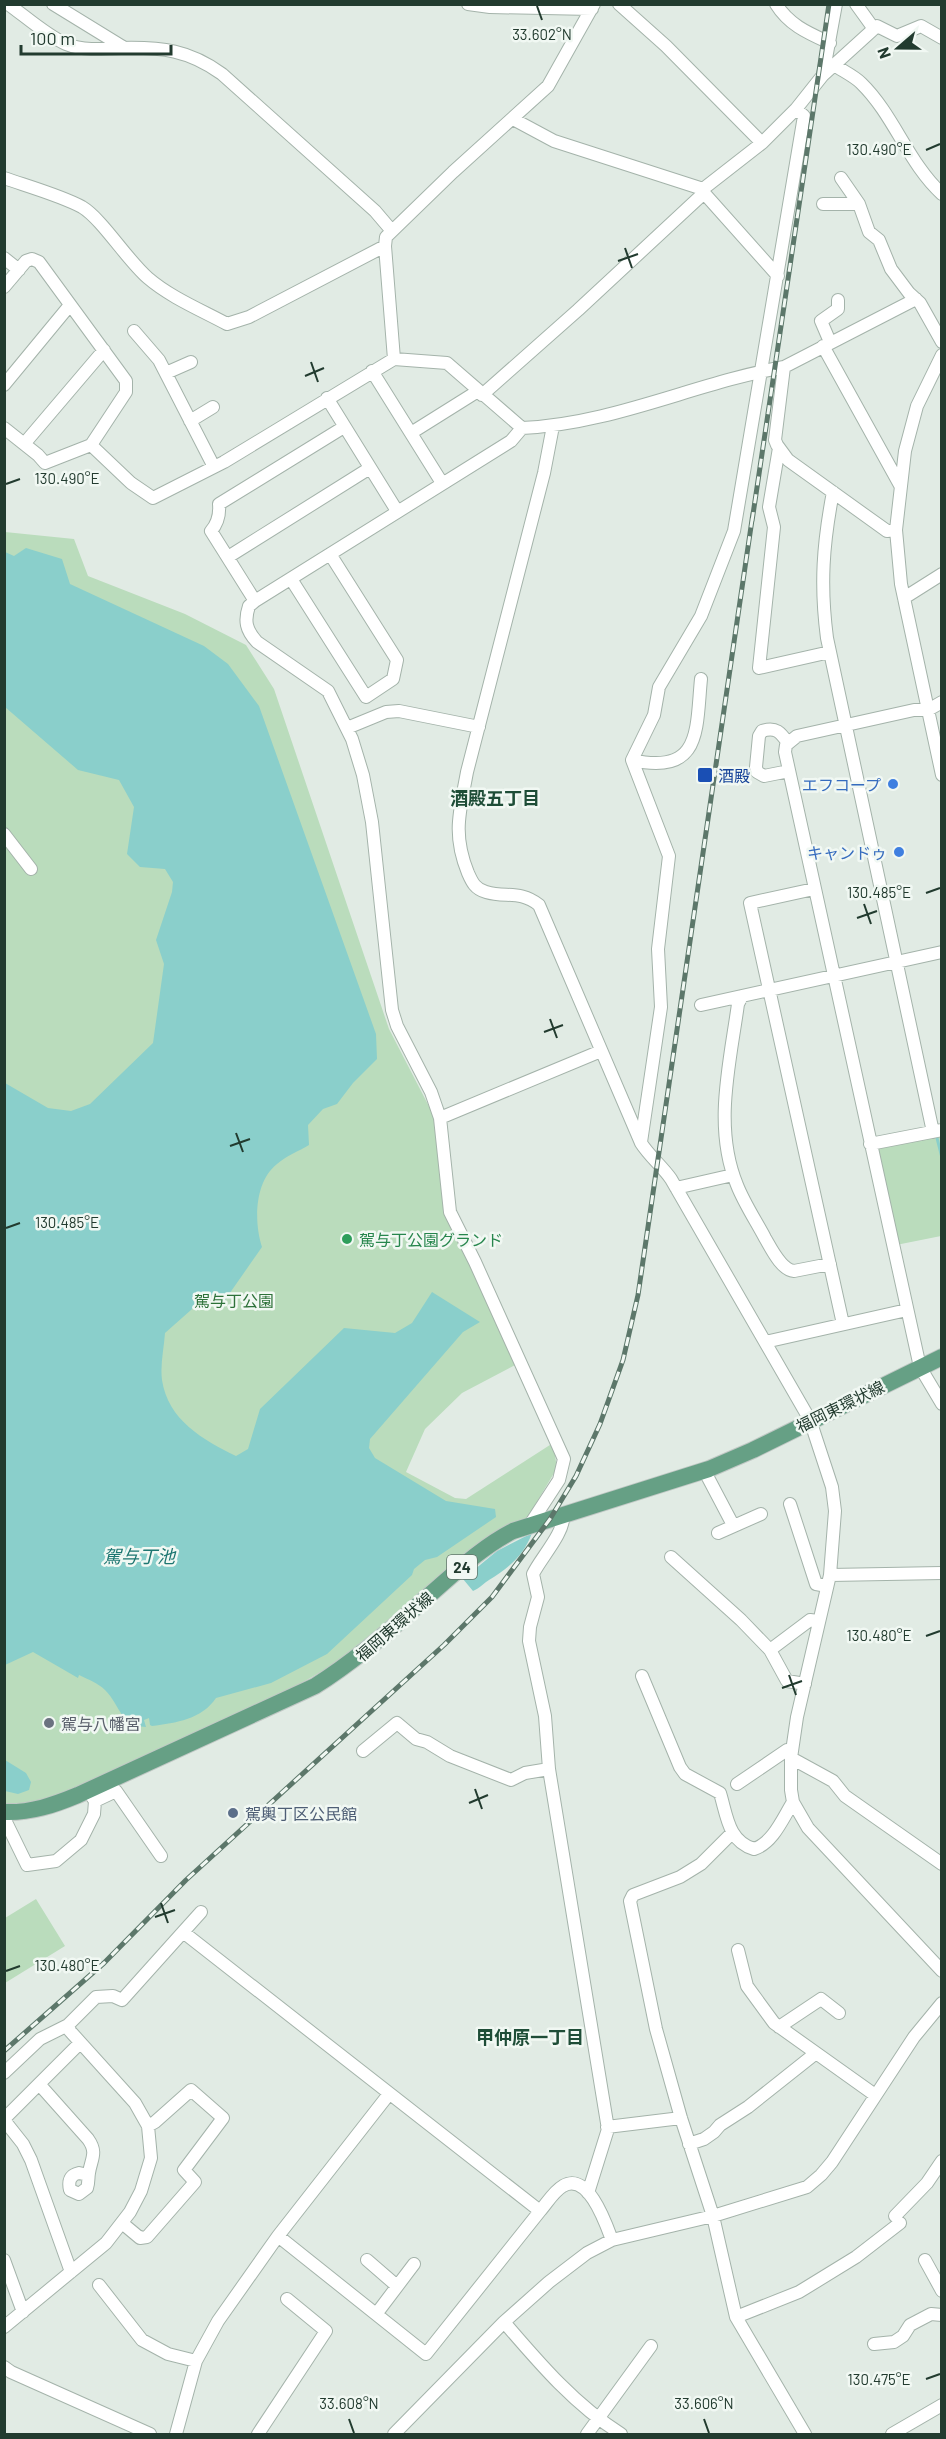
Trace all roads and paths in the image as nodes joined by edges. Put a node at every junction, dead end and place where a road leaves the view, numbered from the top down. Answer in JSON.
{"nodes":[{"id":1,"x":8,"y":4,"type":"edge"},
{"id":2,"x":53,"y":4,"type":"edge"},
{"id":3,"x":468,"y":4,"type":"edge"},
{"id":4,"x":619,"y":4,"type":"edge"},
{"id":5,"x":776,"y":4,"type":"edge"},
{"id":6,"x":836,"y":4,"type":"edge"},
{"id":7,"x":856,"y":4,"type":"edge"},
{"id":8,"x":593,"y":7,"type":"edge"},
{"id":9,"x":874,"y":29,"type":"junction"},
{"id":10,"x":942,"y":38,"type":"edge"},
{"id":11,"x":830,"y":43,"type":"junction"},
{"id":12,"x":124,"y":48,"type":"junction"},
{"id":13,"x":834,"y":65,"type":"junction"},
{"id":14,"x":823,"y":75,"type":"junction"},
{"id":15,"x":796,"y":109,"type":"junction"},
{"id":16,"x":513,"y":119,"type":"junction"},
{"id":17,"x":762,"y":142,"type":"junction"},
{"id":18,"x":4,"y":178,"type":"edge"},
{"id":19,"x":841,"y":178,"type":"dead end"},
{"id":20,"x":703,"y":191,"type":"junction"},
{"id":21,"x":942,"y":194,"type":"edge"},
{"id":22,"x":823,"y":204,"type":"dead end"},
{"id":23,"x":859,"y":204,"type":"junction"},
{"id":24,"x":392,"y":231,"type":"junction"},
{"id":25,"x":385,"y":246,"type":"junction"},
{"id":26,"x":4,"y":258,"type":"edge"},
{"id":27,"x":19,"y":270,"type":"junction"},
{"id":28,"x":778,"y":276,"type":"junction"},
{"id":29,"x":4,"y":287,"type":"edge"},
{"id":30,"x":916,"y":299,"type":"junction"},
{"id":31,"x":838,"y":300,"type":"dead end"},
{"id":32,"x":70,"y":305,"type":"junction"},
{"id":33,"x":134,"y":331,"type":"dead end"},
{"id":34,"x":942,"y":342,"type":"edge"},
{"id":35,"x":826,"y":344,"type":"junction"},
{"id":36,"x":104,"y":350,"type":"junction"},
{"id":37,"x":942,"y":355,"type":"edge"},
{"id":38,"x":394,"y":359,"type":"junction"},
{"id":39,"x":191,"y":362,"type":"dead end"},
{"id":40,"x":784,"y":367,"type":"junction"},
{"id":41,"x":372,"y":371,"type":"junction"},
{"id":42,"x":760,"y":372,"type":"junction"},
{"id":43,"x":166,"y":373,"type":"junction"},
{"id":44,"x":4,"y":385,"type":"edge"},
{"id":45,"x":480,"y":393,"type":"junction"},
{"id":46,"x":327,"y":398,"type":"junction"},
{"id":47,"x":213,"y":407,"type":"dead end"},
{"id":48,"x":190,"y":421,"type":"junction"},
{"id":49,"x":553,"y":426,"type":"junction"},
{"id":50,"x":344,"y":427,"type":"junction"},
{"id":51,"x":4,"y":428,"type":"edge"},
{"id":52,"x":522,"y":428,"type":"junction"},
{"id":53,"x":411,"y":433,"type":"junction"},
{"id":54,"x":24,"y":444,"type":"junction"},
{"id":55,"x":91,"y":445,"type":"junction"},
{"id":56,"x":779,"y":448,"type":"junction"},
{"id":57,"x":214,"y":467,"type":"junction"},
{"id":58,"x":370,"y":468,"type":"junction"},
{"id":59,"x":442,"y":483,"type":"junction"},
{"id":60,"x":900,"y":485,"type":"junction"},
{"id":61,"x":833,"y":492,"type":"junction"},
{"id":62,"x":397,"y":511,"type":"junction"},
{"id":63,"x":896,"y":530,"type":"junction"},
{"id":64,"x":330,"y":554,"type":"junction"},
{"id":65,"x":228,"y":557,"type":"junction"},
{"id":66,"x":942,"y":574,"type":"edge"},
{"id":67,"x":291,"y":579,"type":"junction"},
{"id":68,"x":904,"y":598,"type":"junction"},
{"id":69,"x":255,"y":601,"type":"junction"},
{"id":70,"x":830,"y":652,"type":"junction"},
{"id":71,"x":701,"y":679,"type":"dead end"},
{"id":72,"x":942,"y":702,"type":"edge"},
{"id":73,"x":928,"y":710,"type":"junction"},
{"id":74,"x":846,"y":725,"type":"junction"},
{"id":75,"x":479,"y":727,"type":"junction"},
{"id":76,"x":347,"y":728,"type":"junction"},
{"id":77,"x":788,"y":743,"type":"junction"},
{"id":78,"x":632,"y":760,"type":"junction"},
{"id":79,"x":789,"y":771,"type":"junction"},
{"id":80,"x":942,"y":775,"type":"edge"},
{"id":81,"x":4,"y":834,"type":"edge"},
{"id":82,"x":31,"y":869,"type":"dead end"},
{"id":83,"x":814,"y":889,"type":"junction"},
{"id":84,"x":942,"y":952,"type":"edge"},
{"id":85,"x":897,"y":962,"type":"junction"},
{"id":86,"x":834,"y":977,"type":"junction"},
{"id":87,"x":769,"y":991,"type":"junction"},
{"id":88,"x":742,"y":996,"type":"junction"},
{"id":89,"x":701,"y":1005,"type":"dead end"},
{"id":90,"x":602,"y":1051,"type":"junction"},
{"id":91,"x":440,"y":1118,"type":"junction"},
{"id":92,"x":937,"y":1131,"type":"edge"},
{"id":93,"x":641,"y":1143,"type":"junction"},
{"id":94,"x":870,"y":1144,"type":"junction"},
{"id":95,"x":733,"y":1175,"type":"junction"},
{"id":96,"x":676,"y":1188,"type":"junction"},
{"id":97,"x":830,"y":1264,"type":"junction"},
{"id":98,"x":907,"y":1310,"type":"junction"},
{"id":99,"x":843,"y":1324,"type":"junction"},
{"id":100,"x":765,"y":1341,"type":"junction"},
{"id":101,"x":942,"y":1357,"type":"edge"},
{"id":102,"x":920,"y":1367,"type":"junction"},
{"id":103,"x":942,"y":1404,"type":"edge"},
{"id":104,"x":810,"y":1420,"type":"junction"},
{"id":105,"x":704,"y":1470,"type":"junction"},
{"id":106,"x":790,"y":1504,"type":"dead end"},
{"id":107,"x":762,"y":1514,"type":"dead end"},
{"id":108,"x":562,"y":1516,"type":"junction"},
{"id":109,"x":529,"y":1526,"type":"junction"},
{"id":110,"x":733,"y":1526,"type":"junction"},
{"id":111,"x":718,"y":1533,"type":"dead end"},
{"id":112,"x":671,"y":1557,"type":"dead end"},
{"id":113,"x":942,"y":1573,"type":"edge"},
{"id":114,"x":828,"y":1580,"type":"junction"},
{"id":115,"x":818,"y":1621,"type":"junction"},
{"id":116,"x":770,"y":1650,"type":"junction"},
{"id":117,"x":642,"y":1676,"type":"dead end"},
{"id":118,"x":805,"y":1684,"type":"junction"},
{"id":119,"x":363,"y":1751,"type":"dead end"},
{"id":120,"x":792,"y":1754,"type":"junction"},
{"id":121,"x":549,"y":1769,"type":"junction"},
{"id":122,"x":736,"y":1784,"type":"dead end"},
{"id":123,"x":91,"y":1796,"type":"junction"},
{"id":124,"x":793,"y":1802,"type":"junction"},
{"id":125,"x":4,"y":1812,"type":"edge"},
{"id":126,"x":4,"y":1818,"type":"edge"},
{"id":127,"x":732,"y":1833,"type":"junction"},
{"id":128,"x":161,"y":1856,"type":"dead end"},
{"id":129,"x":942,"y":1864,"type":"edge"},
{"id":130,"x":201,"y":1912,"type":"dead end"},
{"id":131,"x":183,"y":1932,"type":"junction"},
{"id":132,"x":738,"y":1950,"type":"dead end"},
{"id":133,"x":942,"y":1971,"type":"edge"},
{"id":134,"x":942,"y":2004,"type":"edge"},
{"id":135,"x":839,"y":2013,"type":"dead end"},
{"id":136,"x":68,"y":2025,"type":"junction"},
{"id":137,"x":779,"y":2027,"type":"junction"},
{"id":138,"x":80,"y":2043,"type":"junction"},
{"id":139,"x":816,"y":2053,"type":"junction"},
{"id":140,"x":4,"y":2073,"type":"edge"},
{"id":141,"x":39,"y":2084,"type":"junction"},
{"id":142,"x":389,"y":2094,"type":"junction"},
{"id":143,"x":875,"y":2095,"type":"junction"},
{"id":144,"x":681,"y":2118,"type":"junction"},
{"id":145,"x":4,"y":2119,"type":"edge"},
{"id":146,"x":148,"y":2126,"type":"junction"},
{"id":147,"x":607,"y":2127,"type":"junction"},
{"id":148,"x":689,"y":2144,"type":"junction"},
{"id":149,"x":942,"y":2161,"type":"edge"},
{"id":150,"x":88,"y":2175,"type":"dead end"},
{"id":151,"x":588,"y":2193,"type":"junction"},
{"id":152,"x":540,"y":2211,"type":"junction"},
{"id":153,"x":713,"y":2216,"type":"junction"},
{"id":154,"x":122,"y":2223,"type":"junction"},
{"id":155,"x":278,"y":2236,"type":"junction"},
{"id":156,"x":612,"y":2240,"type":"junction"},
{"id":157,"x":4,"y":2260,"type":"edge"},
{"id":158,"x":367,"y":2260,"type":"dead end"},
{"id":159,"x":925,"y":2260,"type":"dead end"},
{"id":160,"x":414,"y":2264,"type":"dead end"},
{"id":161,"x":72,"y":2272,"type":"junction"},
{"id":162,"x":99,"y":2285,"type":"dead end"},
{"id":163,"x":397,"y":2286,"type":"junction"},
{"id":164,"x":942,"y":2292,"type":"edge"},
{"id":165,"x":287,"y":2299,"type":"dead end"},
{"id":166,"x":23,"y":2312,"type":"junction"},
{"id":167,"x":377,"y":2313,"type":"junction"},
{"id":168,"x":942,"y":2315,"type":"edge"},
{"id":169,"x":736,"y":2318,"type":"junction"},
{"id":170,"x":504,"y":2322,"type":"junction"},
{"id":171,"x":4,"y":2326,"type":"edge"},
{"id":172,"x":874,"y":2344,"type":"dead end"},
{"id":173,"x":651,"y":2346,"type":"dead end"},
{"id":174,"x":196,"y":2361,"type":"junction"},
{"id":175,"x":4,"y":2367,"type":"edge"},
{"id":176,"x":942,"y":2406,"type":"edge"},
{"id":177,"x":597,"y":2419,"type":"junction"},
{"id":178,"x":150,"y":2434,"type":"edge"},
{"id":179,"x":176,"y":2434,"type":"edge"},
{"id":180,"x":258,"y":2434,"type":"edge"},
{"id":181,"x":394,"y":2434,"type":"edge"},
{"id":182,"x":587,"y":2434,"type":"edge"},
{"id":183,"x":621,"y":2434,"type":"edge"},
{"id":184,"x":805,"y":2434,"type":"edge"},
{"id":185,"x":892,"y":2434,"type":"edge"}],
"edges":[{"from":1,"to":12,"type":"street"},
{"from":2,"to":12,"type":"street"},
{"from":3,"to":8,"type":"street"},
{"from":4,"to":17,"type":"street"},
{"from":5,"to":11,"type":"street"},
{"from":6,"to":11,"type":"street"},
{"from":7,"to":9,"type":"street"},
{"from":8,"to":16,"type":"street"},
{"from":9,"to":10,"type":"street"},
{"from":9,"to":13,"type":"street"},
{"from":11,"to":14,"type":"street"},
{"from":12,"to":24,"type":"street"},
{"from":13,"to":14,"type":"street"},
{"from":13,"to":21,"type":"street"},
{"from":14,"to":15,"type":"street"},
{"from":15,"to":17,"type":"street"},
{"from":15,"to":28,"type":"street"},
{"from":16,"to":20,"type":"street"},
{"from":16,"to":24,"type":"street"},
{"from":17,"to":20,"type":"street"},
{"from":18,"to":25,"type":"street"},
{"from":19,"to":23,"type":"street"},
{"from":20,"to":28,"type":"street"},
{"from":20,"to":45,"type":"street"},
{"from":22,"to":23,"type":"street"},
{"from":23,"to":30,"type":"street"},
{"from":24,"to":25,"type":"street"},
{"from":25,"to":38,"type":"street"},
{"from":26,"to":27,"type":"street"},
{"from":27,"to":29,"type":"street"},
{"from":27,"to":32,"type":"street"},
{"from":28,"to":42,"type":"street"},
{"from":30,"to":34,"type":"street"},
{"from":30,"to":35,"type":"street"},
{"from":31,"to":35,"type":"street"},
{"from":32,"to":36,"type":"street"},
{"from":32,"to":44,"type":"street"},
{"from":33,"to":43,"type":"street"},
{"from":35,"to":40,"type":"street"},
{"from":35,"to":60,"type":"street"},
{"from":36,"to":54,"type":"street"},
{"from":36,"to":55,"type":"street"},
{"from":37,"to":60,"type":"street"},
{"from":38,"to":41,"type":"street"},
{"from":38,"to":45,"type":"street"},
{"from":39,"to":43,"type":"street"},
{"from":40,"to":42,"type":"street"},
{"from":40,"to":56,"type":"street"},
{"from":41,"to":46,"type":"street"},
{"from":41,"to":53,"type":"street"},
{"from":42,"to":49,"type":"street"},
{"from":42,"to":78,"type":"street"},
{"from":43,"to":48,"type":"street"},
{"from":45,"to":52,"type":"street"},
{"from":45,"to":53,"type":"street"},
{"from":46,"to":50,"type":"street"},
{"from":46,"to":57,"type":"street"},
{"from":47,"to":48,"type":"street"},
{"from":48,"to":57,"type":"street"},
{"from":49,"to":52,"type":"street"},
{"from":49,"to":75,"type":"street"},
{"from":50,"to":58,"type":"street"},
{"from":50,"to":65,"type":"street"},
{"from":51,"to":54,"type":"street"},
{"from":52,"to":59,"type":"street"},
{"from":53,"to":59,"type":"street"},
{"from":54,"to":55,"type":"street"},
{"from":55,"to":57,"type":"street"},
{"from":56,"to":61,"type":"street"},
{"from":56,"to":70,"type":"street"},
{"from":58,"to":62,"type":"street"},
{"from":58,"to":65,"type":"street"},
{"from":59,"to":62,"type":"street"},
{"from":60,"to":63,"type":"street"},
{"from":61,"to":63,"type":"street"},
{"from":61,"to":70,"type":"street"},
{"from":62,"to":64,"type":"street"},
{"from":63,"to":68,"type":"street"},
{"from":64,"to":67,"type":"street"},
{"from":64,"to":67,"type":"street"},
{"from":65,"to":69,"type":"street"},
{"from":66,"to":68,"type":"street"},
{"from":67,"to":69,"type":"street"},
{"from":68,"to":73,"type":"street"},
{"from":69,"to":76,"type":"street"},
{"from":70,"to":74,"type":"street"},
{"from":71,"to":78,"type":"street"},
{"from":72,"to":73,"type":"street"},
{"from":73,"to":74,"type":"street"},
{"from":73,"to":80,"type":"street"},
{"from":74,"to":77,"type":"street"},
{"from":74,"to":85,"type":"street"},
{"from":75,"to":76,"type":"street"},
{"from":75,"to":90,"type":"street"},
{"from":76,"to":91,"type":"street"},
{"from":77,"to":79,"type":"street"},
{"from":77,"to":79,"type":"street"},
{"from":78,"to":93,"type":"street"},
{"from":79,"to":83,"type":"street"},
{"from":81,"to":82,"type":"street"},
{"from":83,"to":86,"type":"street"},
{"from":83,"to":87,"type":"street"},
{"from":84,"to":85,"type":"street"},
{"from":85,"to":86,"type":"street"},
{"from":85,"to":92,"type":"street"},
{"from":86,"to":87,"type":"street"},
{"from":86,"to":94,"type":"street"},
{"from":87,"to":88,"type":"street"},
{"from":87,"to":97,"type":"street"},
{"from":88,"to":89,"type":"street"},
{"from":88,"to":95,"type":"street"},
{"from":90,"to":91,"type":"street"},
{"from":90,"to":93,"type":"street"},
{"from":91,"to":109,"type":"street"},
{"from":92,"to":94,"type":"street"},
{"from":93,"to":96,"type":"street"},
{"from":94,"to":98,"type":"street"},
{"from":95,"to":96,"type":"street"},
{"from":95,"to":97,"type":"street"},
{"from":96,"to":100,"type":"street"},
{"from":97,"to":99,"type":"street"},
{"from":98,"to":99,"type":"street"},
{"from":98,"to":102,"type":"street"},
{"from":99,"to":100,"type":"street"},
{"from":100,"to":104,"type":"street"},
{"from":101,"to":102,"type":"main road","name":"福岡東環状線","number":"24"},
{"from":102,"to":103,"type":"street"},
{"from":102,"to":104,"type":"main road","name":"福岡東環状線","number":"24"},
{"from":104,"to":105,"type":"main road","name":"福岡東環状線","number":"24"},
{"from":104,"to":114,"type":"street"},
{"from":105,"to":108,"type":"main road","name":"福岡東環状線","number":"24"},
{"from":105,"to":110,"type":"street"},
{"from":106,"to":114,"type":"street"},
{"from":107,"to":110,"type":"street"},
{"from":108,"to":109,"type":"main road","name":"福岡東環状線","number":"24"},
{"from":108,"to":121,"type":"street"},
{"from":109,"to":123,"type":"main road","name":"福岡東環状線","number":"24"},
{"from":110,"to":111,"type":"street"},
{"from":112,"to":116,"type":"street"},
{"from":113,"to":114,"type":"street"},
{"from":114,"to":115,"type":"street"},
{"from":115,"to":116,"type":"street"},
{"from":115,"to":118,"type":"street"},
{"from":116,"to":118,"type":"street"},
{"from":117,"to":127,"type":"street"},
{"from":118,"to":120,"type":"street"},
{"from":119,"to":121,"type":"street"},
{"from":120,"to":122,"type":"street"},
{"from":120,"to":124,"type":"street"},
{"from":120,"to":129,"type":"street"},
{"from":121,"to":147,"type":"street"},
{"from":123,"to":125,"type":"main road","name":"福岡東環状線","number":"24"},
{"from":123,"to":126,"type":"street"},
{"from":123,"to":128,"type":"street"},
{"from":124,"to":127,"type":"street"},
{"from":124,"to":133,"type":"street"},
{"from":127,"to":144,"type":"street"},
{"from":130,"to":131,"type":"street"},
{"from":131,"to":136,"type":"street"},
{"from":131,"to":142,"type":"street"},
{"from":132,"to":137,"type":"street"},
{"from":134,"to":143,"type":"street"},
{"from":135,"to":137,"type":"street"},
{"from":136,"to":138,"type":"street"},
{"from":136,"to":140,"type":"street"},
{"from":137,"to":139,"type":"street"},
{"from":138,"to":141,"type":"street"},
{"from":138,"to":146,"type":"street"},
{"from":139,"to":143,"type":"street"},
{"from":139,"to":148,"type":"street"},
{"from":141,"to":145,"type":"street"},
{"from":141,"to":150,"type":"street"},
{"from":142,"to":152,"type":"street"},
{"from":142,"to":155,"type":"street"},
{"from":143,"to":153,"type":"street"},
{"from":144,"to":147,"type":"street"},
{"from":144,"to":148,"type":"street"},
{"from":145,"to":161,"type":"street"},
{"from":146,"to":154,"type":"street"},
{"from":146,"to":154,"type":"street"},
{"from":147,"to":151,"type":"street"},
{"from":148,"to":153,"type":"street"},
{"from":149,"to":169,"type":"street"},
{"from":151,"to":152,"type":"street"},
{"from":151,"to":156,"type":"street"},
{"from":152,"to":167,"type":"street"},
{"from":153,"to":156,"type":"street"},
{"from":153,"to":169,"type":"street"},
{"from":154,"to":161,"type":"street"},
{"from":155,"to":167,"type":"street"},
{"from":155,"to":174,"type":"street"},
{"from":156,"to":170,"type":"street"},
{"from":157,"to":166,"type":"street"},
{"from":158,"to":163,"type":"street"},
{"from":159,"to":164,"type":"street"},
{"from":160,"to":163,"type":"street"},
{"from":161,"to":166,"type":"street"},
{"from":162,"to":174,"type":"street"},
{"from":163,"to":167,"type":"street"},
{"from":165,"to":180,"type":"street"},
{"from":166,"to":171,"type":"street"},
{"from":168,"to":172,"type":"street"},
{"from":169,"to":184,"type":"street"},
{"from":170,"to":177,"type":"street"},
{"from":170,"to":181,"type":"street"},
{"from":173,"to":177,"type":"street"},
{"from":174,"to":179,"type":"street"},
{"from":175,"to":178,"type":"street"},
{"from":176,"to":185,"type":"street"},
{"from":177,"to":182,"type":"street"},
{"from":177,"to":183,"type":"street"}]}
